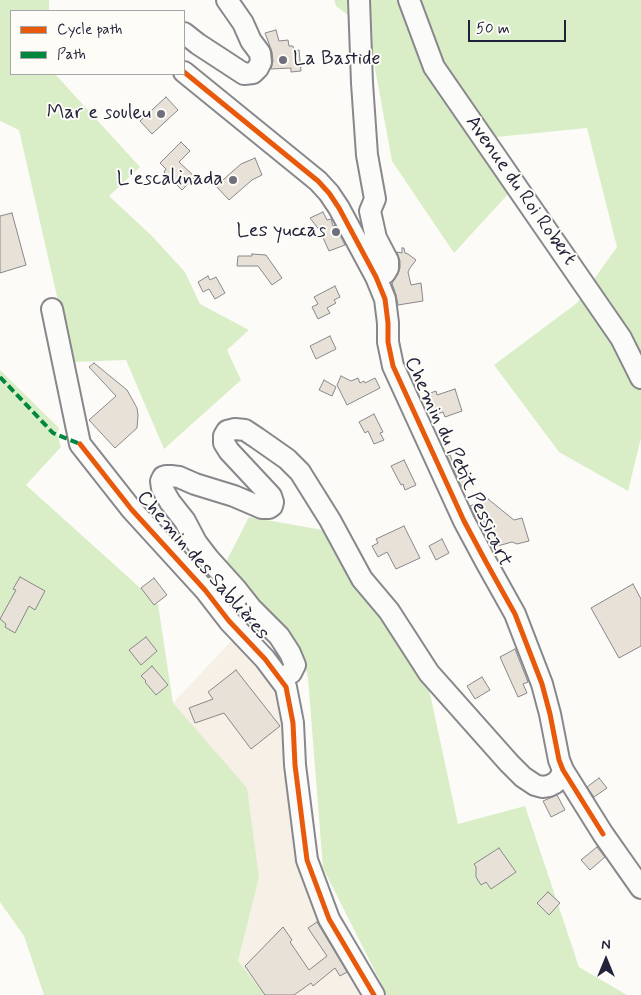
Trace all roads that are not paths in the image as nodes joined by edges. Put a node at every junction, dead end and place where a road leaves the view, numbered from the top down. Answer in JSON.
{"nodes":[{"id":1,"x":226,"y":0,"type":"edge"},
{"id":2,"x":359,"y":0,"type":"edge"},
{"id":3,"x":409,"y":0,"type":"edge"},
{"id":4,"x":185,"y":34,"type":"edge"},
{"id":5,"x":185,"y":73,"type":"edge"},
{"id":6,"x":376,"y":277,"type":"junction"},
{"id":7,"x":52,"y":309,"type":"dead end"},
{"id":8,"x":641,"y":378,"type":"edge"},
{"id":9,"x":280,"y":679,"type":"junction"},
{"id":10,"x":562,"y":770,"type":"junction"},
{"id":11,"x":641,"y":888,"type":"edge"},
{"id":12,"x":374,"y":995,"type":"edge"}],
"edges":[{"from":1,"to":4,"type":"street"},
{"from":2,"to":6,"type":"street"},
{"from":3,"to":8,"type":"street","name":"Avenue du Roi Robert"},
{"from":5,"to":6,"type":"street","name":"Chemin du Petit Pessicart"},
{"from":6,"to":10,"type":"street","name":"Chemin du Petit Pessicart"},
{"from":7,"to":9,"type":"street","name":"Chemin des Sablières"},
{"from":9,"to":10,"type":"street"},
{"from":9,"to":12,"type":"street","name":"Chemin des Sablières"},
{"from":10,"to":11,"type":"street","name":"Chemin du Petit Pessicart"}]}
